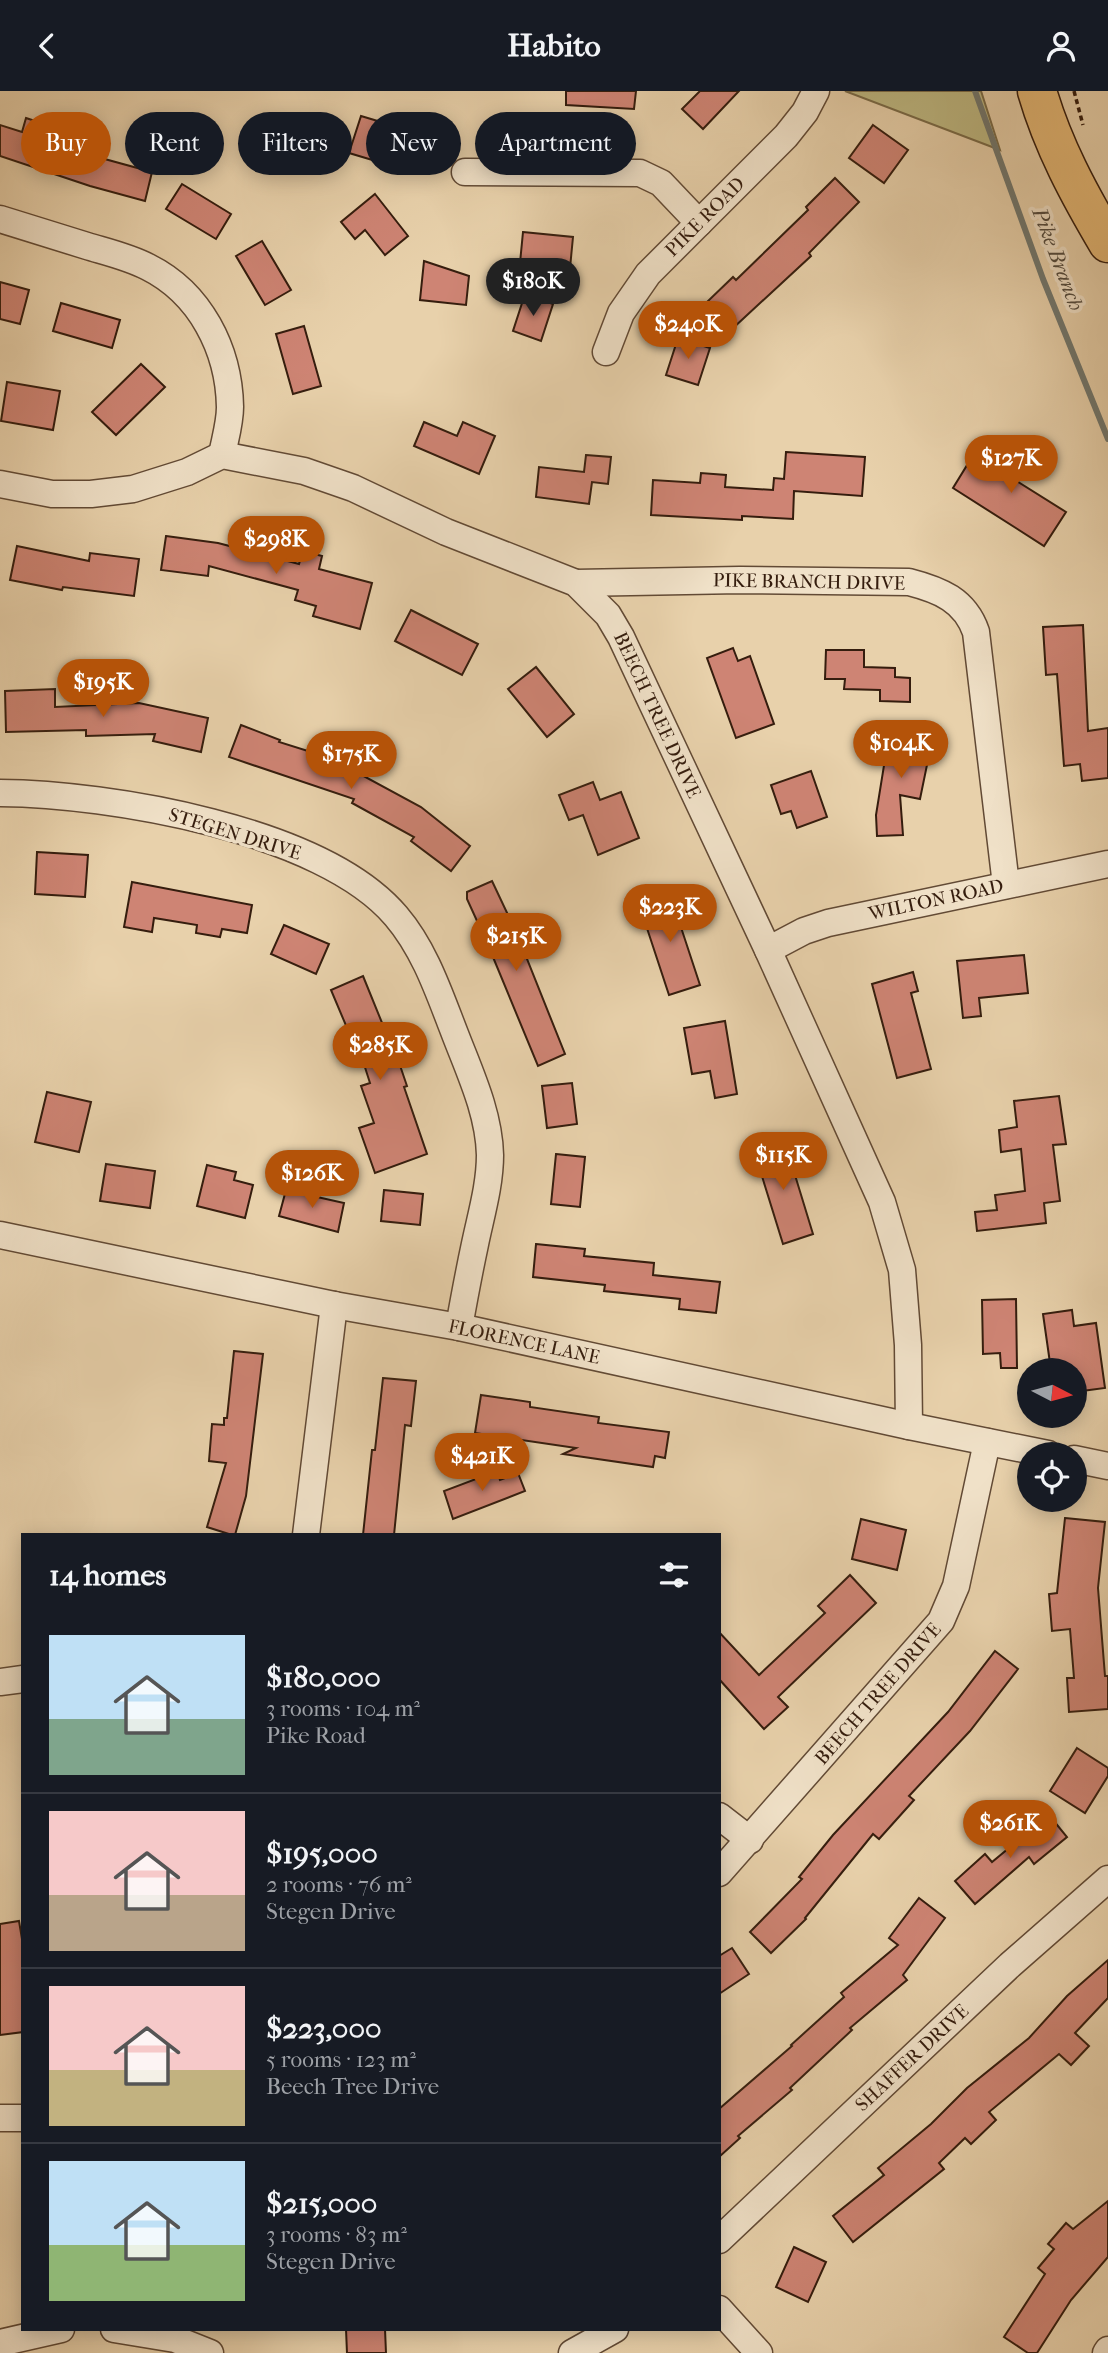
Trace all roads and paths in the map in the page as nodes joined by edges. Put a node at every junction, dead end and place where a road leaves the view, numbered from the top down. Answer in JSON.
{"nodes":[{"id":1,"x":817,"y":91,"type":"edge"},
{"id":2,"x":1037,"y":91,"type":"edge"},
{"id":3,"x":1074,"y":91,"type":"edge"},
{"id":4,"x":1083,"y":127,"type":"dead end"},
{"id":5,"x":466,"y":172,"type":"dead end"},
{"id":6,"x":0,"y":219,"type":"edge"},
{"id":7,"x":699,"y":223,"type":"junction"},
{"id":8,"x":1108,"y":243,"type":"edge"},
{"id":9,"x":606,"y":352,"type":"dead end"},
{"id":10,"x":222,"y":455,"type":"junction"},
{"id":11,"x":0,"y":484,"type":"edge"},
{"id":12,"x":576,"y":583,"type":"junction"},
{"id":13,"x":0,"y":793,"type":"edge"},
{"id":14,"x":1108,"y":864,"type":"edge"},
{"id":15,"x":1006,"y":885,"type":"junction"},
{"id":16,"x":768,"y":950,"type":"junction"},
{"id":17,"x":0,"y":1235,"type":"edge"},
{"id":18,"x":334,"y":1305,"type":"junction"},
{"id":19,"x":459,"y":1327,"type":"junction"},
{"id":20,"x":909,"y":1426,"type":"junction"},
{"id":21,"x":987,"y":1442,"type":"junction"},
{"id":22,"x":1017,"y":1448,"type":"edge"},
{"id":23,"x":1087,"y":1462,"type":"edge"},
{"id":24,"x":1108,"y":1466,"type":"edge"},
{"id":25,"x":306,"y":1533,"type":"edge"},
{"id":26,"x":21,"y":1679,"type":"edge"},
{"id":27,"x":0,"y":1682,"type":"edge"},
{"id":28,"x":721,"y":1818,"type":"edge"},
{"id":29,"x":750,"y":1840,"type":"junction"},
{"id":30,"x":721,"y":1871,"type":"edge"},
{"id":31,"x":1108,"y":1879,"type":"edge"},
{"id":32,"x":0,"y":2118,"type":"edge"},
{"id":33,"x":21,"y":2118,"type":"edge"},
{"id":34,"x":721,"y":2238,"type":"edge"},
{"id":35,"x":721,"y":2311,"type":"edge"},
{"id":36,"x":52,"y":2331,"type":"edge"},
{"id":37,"x":126,"y":2331,"type":"edge"},
{"id":38,"x":611,"y":2331,"type":"edge"},
{"id":39,"x":0,"y":2343,"type":"edge"},
{"id":40,"x":211,"y":2353,"type":"edge"},
{"id":41,"x":572,"y":2353,"type":"edge"},
{"id":42,"x":759,"y":2353,"type":"edge"}],
"edges":[{"from":1,"to":7,"type":"street","name":"PIKE ROAD"},
{"from":2,"to":8,"type":"main road"},
{"from":3,"to":4,"type":"path"},
{"from":5,"to":7,"type":"street"},
{"from":6,"to":10,"type":"street"},
{"from":7,"to":9,"type":"street","name":"PIKE ROAD"},
{"from":10,"to":11,"type":"street"},
{"from":10,"to":12,"type":"street","name":"BEECH TREE DRIVE"},
{"from":12,"to":15,"type":"street","name":"PIKE BRANCH DRIVE"},
{"from":12,"to":16,"type":"street","name":"BEECH TREE DRIVE"},
{"from":13,"to":19,"type":"street","name":"STEGEN DRIVE"},
{"from":14,"to":15,"type":"street","name":"WILTON ROAD"},
{"from":15,"to":16,"type":"street","name":"WILTON ROAD"},
{"from":16,"to":20,"type":"street","name":"BEECH TREE DRIVE"},
{"from":17,"to":18,"type":"street","name":"FLORENCE LANE"},
{"from":18,"to":19,"type":"street","name":"FLORENCE LANE"},
{"from":18,"to":25,"type":"street"},
{"from":19,"to":20,"type":"street","name":"FLORENCE LANE"},
{"from":20,"to":21,"type":"street","name":"FLORENCE LANE"},
{"from":21,"to":22,"type":"street","name":"FLORENCE LANE"},
{"from":21,"to":29,"type":"street","name":"BEECH TREE DRIVE"},
{"from":23,"to":24,"type":"street"},
{"from":26,"to":27,"type":"street"},
{"from":28,"to":29,"type":"street"},
{"from":29,"to":30,"type":"street","name":"BEECH TREE DRIVE"},
{"from":31,"to":34,"type":"street","name":"SHAFFER DRIVE"},
{"from":32,"to":33,"type":"street"},
{"from":35,"to":42,"type":"street"},
{"from":36,"to":39,"type":"street"},
{"from":37,"to":40,"type":"street"},
{"from":38,"to":41,"type":"street"}]}
